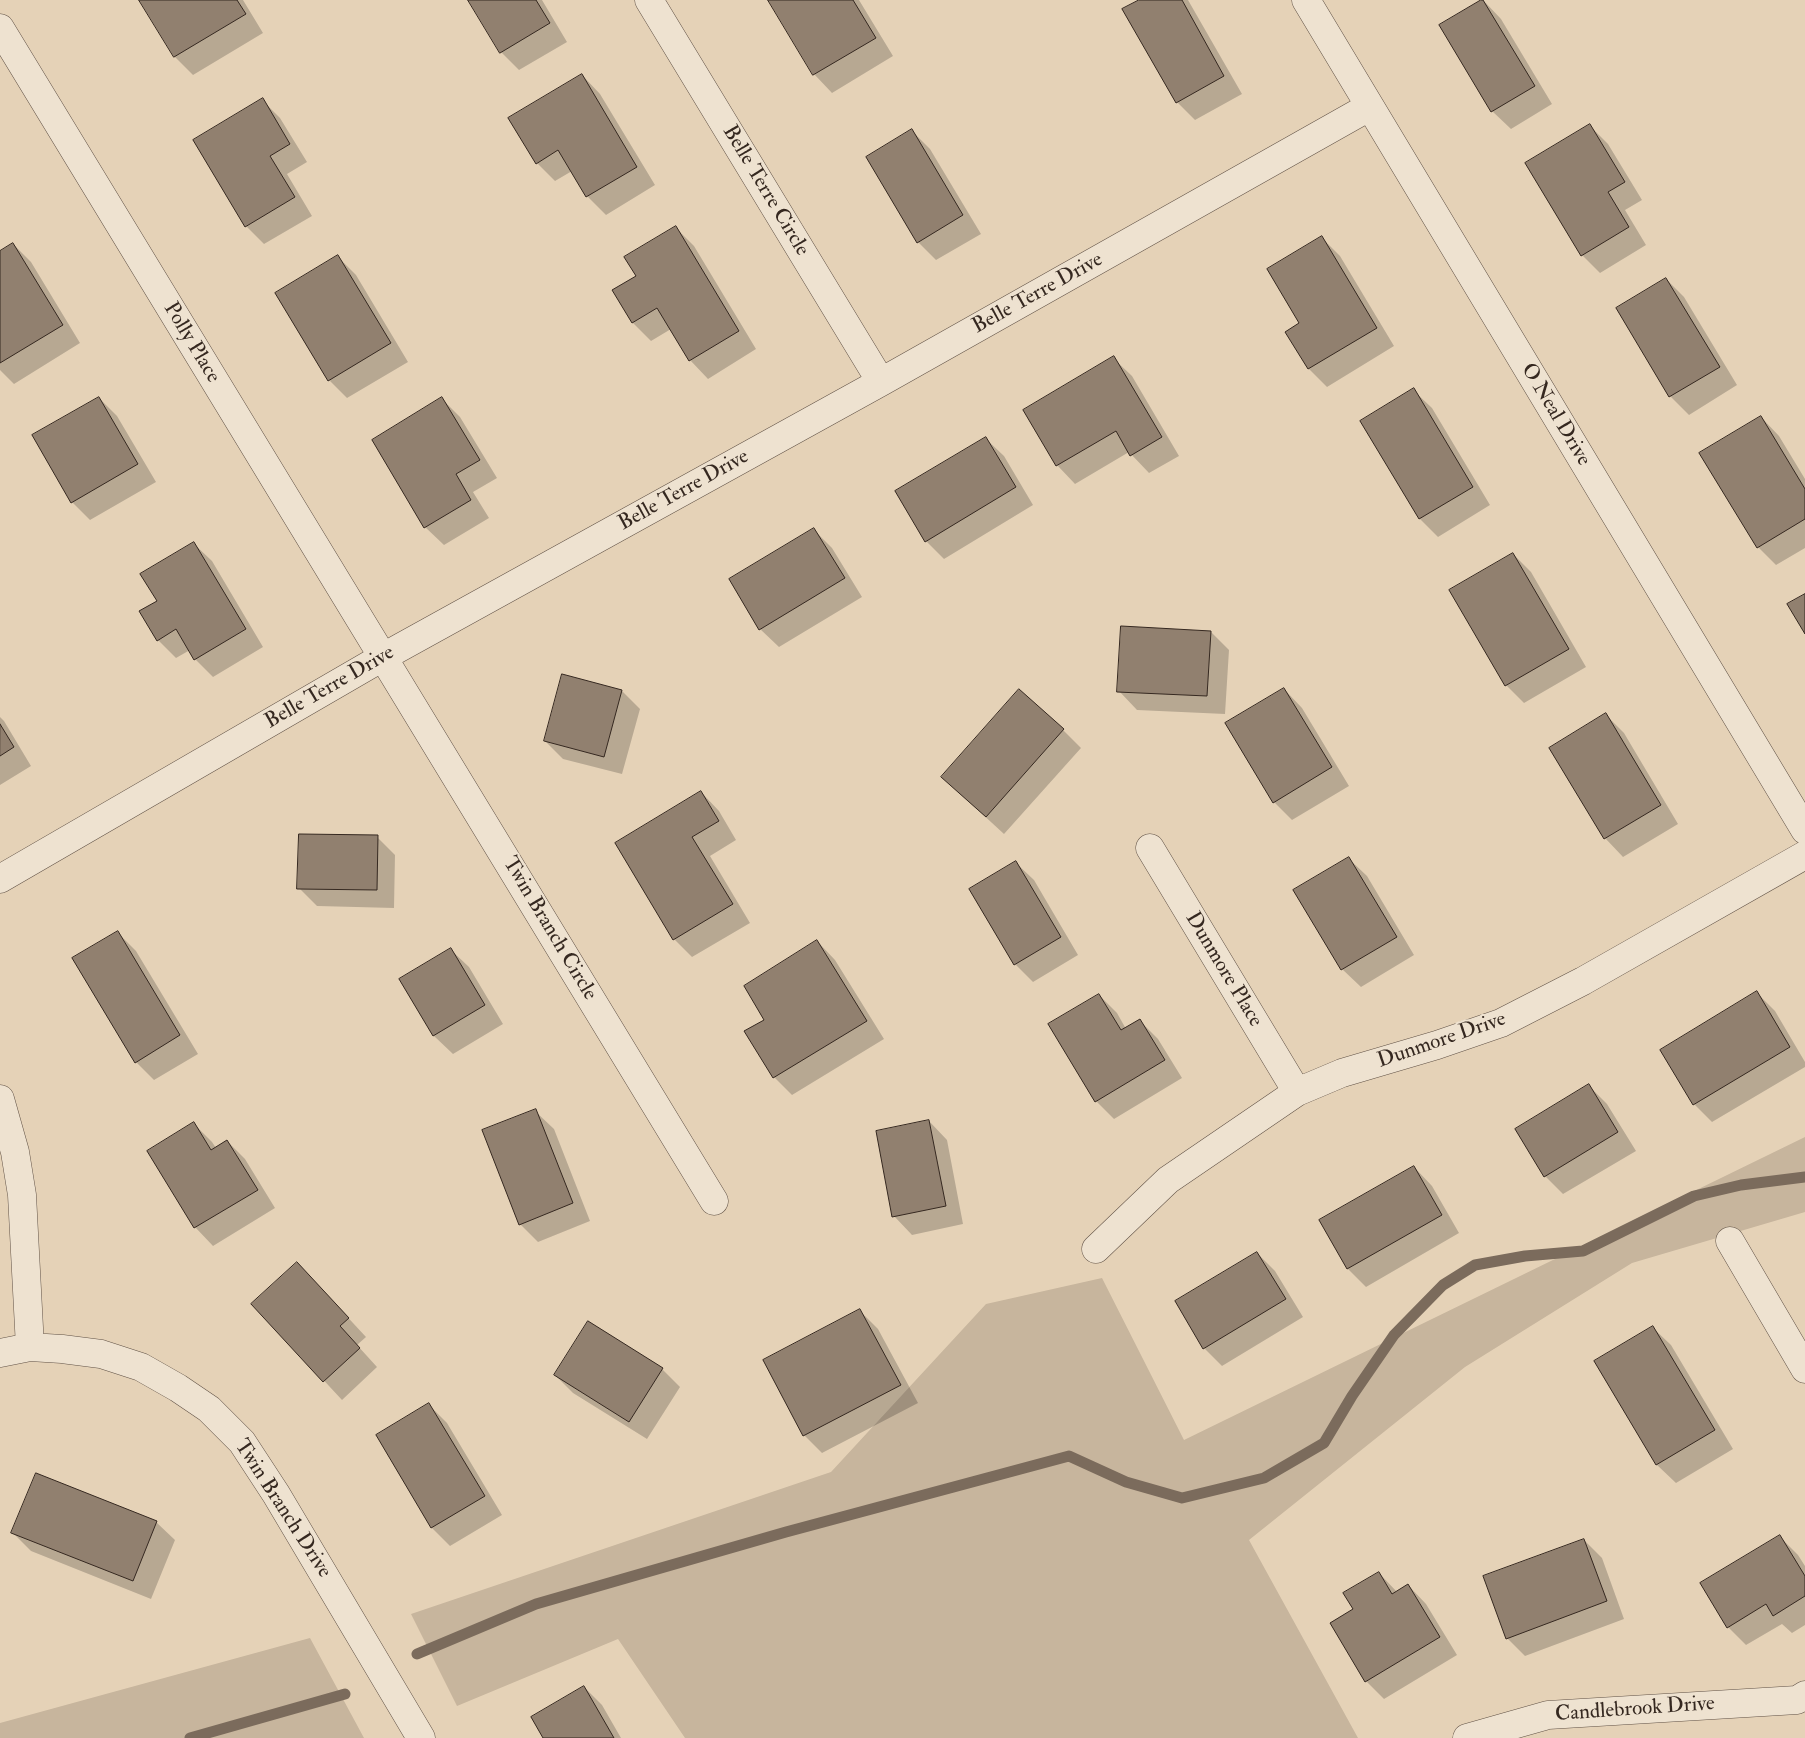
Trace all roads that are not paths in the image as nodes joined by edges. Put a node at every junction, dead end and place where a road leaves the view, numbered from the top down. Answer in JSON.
{"nodes":[{"id":1,"x":649,"y":0,"type":"edge"},
{"id":2,"x":1306,"y":0,"type":"edge"},
{"id":3,"x":0,"y":28,"type":"edge"},
{"id":4,"x":1369,"y":107,"type":"junction"},
{"id":5,"x":881,"y":382,"type":"junction"},
{"id":6,"x":383,"y":657,"type":"junction"},
{"id":7,"x":1805,"y":830,"type":"edge"},
{"id":8,"x":1150,"y":848,"type":"dead end"},
{"id":9,"x":1805,"y":855,"type":"edge"},
{"id":10,"x":0,"y":879,"type":"edge"},
{"id":11,"x":1297,"y":1092,"type":"junction"},
{"id":12,"x":0,"y":1099,"type":"edge"},
{"id":13,"x":714,"y":1201,"type":"dead end"},
{"id":14,"x":1730,"y":1241,"type":"dead end"},
{"id":15,"x":1096,"y":1249,"type":"dead end"},
{"id":16,"x":30,"y":1347,"type":"junction"},
{"id":17,"x":0,"y":1353,"type":"edge"},
{"id":18,"x":1805,"y":1369,"type":"edge"},
{"id":19,"x":1805,"y":1695,"type":"edge"},
{"id":20,"x":421,"y":1738,"type":"edge"},
{"id":21,"x":1467,"y":1738,"type":"edge"}],
"edges":[{"from":1,"to":5,"type":"street","name":"Belle Terre Circle"},
{"from":2,"to":4,"type":"street","name":"O Neal Drive"},
{"from":3,"to":6,"type":"street","name":"Polly Place"},
{"from":4,"to":5,"type":"street","name":"Belle Terre Drive"},
{"from":4,"to":7,"type":"street","name":"O Neal Drive"},
{"from":5,"to":6,"type":"street","name":"Belle Terre Drive"},
{"from":6,"to":10,"type":"street","name":"Belle Terre Drive"},
{"from":6,"to":13,"type":"street","name":"Twin Branch Circle"},
{"from":8,"to":11,"type":"street","name":"Dunmore Place"},
{"from":9,"to":11,"type":"street","name":"Dunmore Drive"},
{"from":11,"to":15,"type":"street","name":"Dunmore Drive"},
{"from":12,"to":16,"type":"street"},
{"from":14,"to":18,"type":"street"},
{"from":16,"to":17,"type":"street","name":"Twin Branch Drive"},
{"from":16,"to":20,"type":"street","name":"Twin Branch Drive"},
{"from":19,"to":21,"type":"street","name":"Candlebrook Drive"}]}
